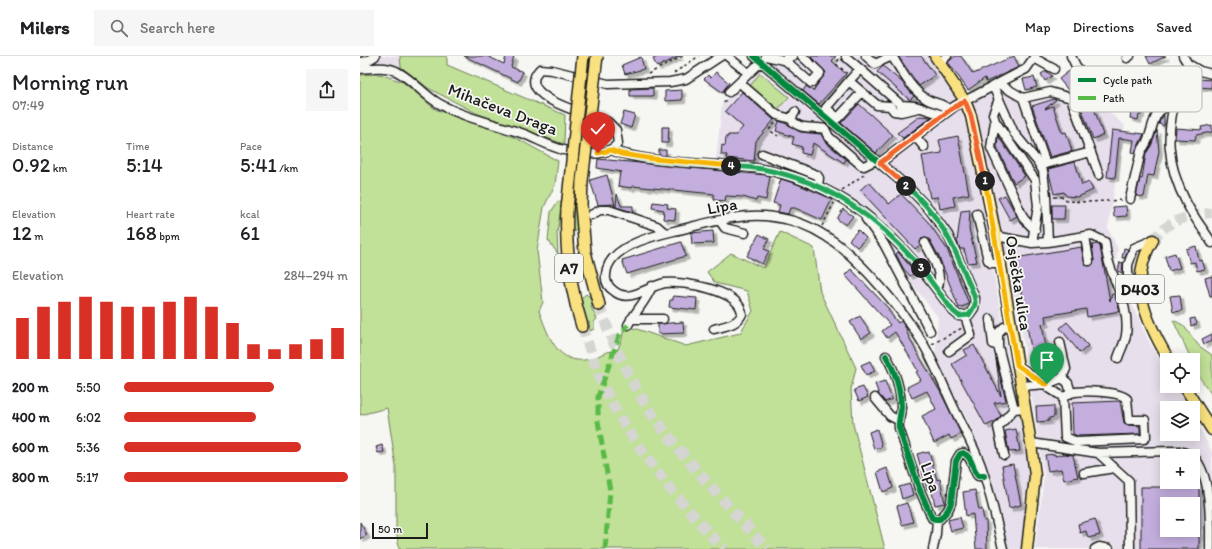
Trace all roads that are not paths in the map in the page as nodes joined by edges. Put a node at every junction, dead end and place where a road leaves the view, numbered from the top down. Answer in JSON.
{"nodes":[{"id":1,"x":375,"y":56,"type":"edge"},
{"id":2,"x":583,"y":56,"type":"edge"},
{"id":3,"x":597,"y":56,"type":"edge"},
{"id":4,"x":710,"y":56,"type":"edge"},
{"id":5,"x":721,"y":56,"type":"edge"},
{"id":6,"x":727,"y":56,"type":"edge"},
{"id":7,"x":793,"y":56,"type":"edge"},
{"id":8,"x":802,"y":56,"type":"edge"},
{"id":9,"x":866,"y":56,"type":"edge"},
{"id":10,"x":892,"y":56,"type":"edge"},
{"id":11,"x":1071,"y":56,"type":"edge"},
{"id":12,"x":1183,"y":56,"type":"edge"},
{"id":13,"x":846,"y":57,"type":"edge"},
{"id":14,"x":1035,"y":57,"type":"edge"},
{"id":15,"x":760,"y":58,"type":"edge"},
{"id":16,"x":941,"y":58,"type":"edge"},
{"id":17,"x":785,"y":60,"type":"junction"},
{"id":18,"x":360,"y":62,"type":"edge"},
{"id":19,"x":1188,"y":64,"type":"joint"},
{"id":20,"x":708,"y":65,"type":"junction"},
{"id":21,"x":1076,"y":66,"type":"edge"},
{"id":22,"x":1191,"y":66,"type":"edge"},
{"id":23,"x":360,"y":69,"type":"edge"},
{"id":24,"x":860,"y":69,"type":"junction"},
{"id":25,"x":1054,"y":69,"type":"dead end"},
{"id":26,"x":1202,"y":72,"type":"edge"},
{"id":27,"x":748,"y":73,"type":"junction"},
{"id":28,"x":1212,"y":74,"type":"edge"},
{"id":29,"x":643,"y":77,"type":"road end"},
{"id":30,"x":851,"y":79,"type":"junction"},
{"id":31,"x":636,"y":83,"type":"junction"},
{"id":32,"x":741,"y":84,"type":"dead end"},
{"id":33,"x":996,"y":85,"type":"junction"},
{"id":34,"x":862,"y":92,"type":"junction"},
{"id":35,"x":728,"y":96,"type":"road end"},
{"id":36,"x":1023,"y":98,"type":"junction"},
{"id":37,"x":1070,"y":98,"type":"edge"},
{"id":38,"x":965,"y":101,"type":"junction"},
{"id":39,"x":998,"y":101,"type":"junction"},
{"id":40,"x":919,"y":108,"type":"junction"},
{"id":41,"x":947,"y":112,"type":"junction"},
{"id":42,"x":1076,"y":112,"type":"edge"},
{"id":43,"x":1160,"y":112,"type":"edge"},
{"id":44,"x":1172,"y":112,"type":"edge"},
{"id":45,"x":995,"y":121,"type":"junction"},
{"id":46,"x":915,"y":136,"type":"junction"},
{"id":47,"x":924,"y":147,"type":"dead end"},
{"id":48,"x":611,"y":150,"type":"junction"},
{"id":49,"x":1091,"y":152,"type":"junction"},
{"id":50,"x":762,"y":154,"type":"dead end"},
{"id":51,"x":878,"y":162,"type":"junction"},
{"id":52,"x":1099,"y":174,"type":"dead end"},
{"id":53,"x":818,"y":186,"type":"junction"},
{"id":54,"x":1130,"y":199,"type":"road end"},
{"id":55,"x":865,"y":213,"type":"junction"},
{"id":56,"x":977,"y":214,"type":"dead end"},
{"id":57,"x":591,"y":215,"type":"dead end"},
{"id":58,"x":720,"y":221,"type":"junction"},
{"id":59,"x":1035,"y":230,"type":"junction"},
{"id":60,"x":745,"y":232,"type":"dead end"},
{"id":61,"x":665,"y":233,"type":"junction"},
{"id":62,"x":996,"y":236,"type":"junction"},
{"id":63,"x":1085,"y":236,"type":"junction"},
{"id":64,"x":1153,"y":240,"type":"tunnel mouth"},
{"id":65,"x":1048,"y":242,"type":"junction"},
{"id":66,"x":925,"y":243,"type":"dead end"},
{"id":67,"x":1032,"y":243,"type":"junction"},
{"id":68,"x":1212,"y":243,"type":"edge"},
{"id":69,"x":1089,"y":261,"type":"dead end"},
{"id":70,"x":1000,"y":263,"type":"junction"},
{"id":71,"x":652,"y":286,"type":"junction"},
{"id":72,"x":937,"y":289,"type":"junction"},
{"id":73,"x":599,"y":305,"type":"tunnel mouth"},
{"id":74,"x":965,"y":316,"type":"junction"},
{"id":75,"x":663,"y":319,"type":"dead end"},
{"id":76,"x":990,"y":319,"type":"dead end"},
{"id":77,"x":582,"y":326,"type":"tunnel mouth"},
{"id":78,"x":1010,"y":326,"type":"junction"},
{"id":79,"x":714,"y":328,"type":"dead end"},
{"id":80,"x":930,"y":331,"type":"dead end"},
{"id":81,"x":1060,"y":342,"type":"dead end"},
{"id":82,"x":998,"y":346,"type":"junction"},
{"id":83,"x":949,"y":351,"type":"dead end"},
{"id":84,"x":1164,"y":353,"type":"edge"},
{"id":85,"x":886,"y":356,"type":"dead end"},
{"id":86,"x":1118,"y":358,"type":"dead end"},
{"id":87,"x":1017,"y":365,"type":"junction"},
{"id":88,"x":1062,"y":378,"type":"junction"},
{"id":89,"x":1045,"y":384,"type":"junction"},
{"id":90,"x":1021,"y":386,"type":"junction"},
{"id":91,"x":1188,"y":393,"type":"edge"},
{"id":92,"x":1067,"y":395,"type":"junction"},
{"id":93,"x":875,"y":398,"type":"dead end"},
{"id":94,"x":1025,"y":408,"type":"junction"},
{"id":95,"x":1014,"y":410,"type":"junction"},
{"id":96,"x":898,"y":420,"type":"junction"},
{"id":97,"x":1212,"y":430,"type":"edge"},
{"id":98,"x":1031,"y":443,"type":"junction"},
{"id":99,"x":1160,"y":451,"type":"edge"},
{"id":100,"x":1098,"y":454,"type":"junction"},
{"id":101,"x":1004,"y":455,"type":"dead end"},
{"id":102,"x":1200,"y":464,"type":"edge"},
{"id":103,"x":1114,"y":468,"type":"junction"},
{"id":104,"x":1084,"y":473,"type":"dead end"},
{"id":105,"x":984,"y":476,"type":"junction"},
{"id":106,"x":937,"y":519,"type":"junction"},
{"id":107,"x":933,"y":549,"type":"edge"},
{"id":108,"x":1003,"y":549,"type":"edge"},
{"id":109,"x":1027,"y":549,"type":"edge"},
{"id":110,"x":1095,"y":549,"type":"edge"},
{"id":111,"x":1109,"y":549,"type":"edge"},
{"id":112,"x":1130,"y":549,"type":"edge"},
{"id":113,"x":1210,"y":549,"type":"edge"}],
"edges":[{"from":1,"to":18,"type":"street"},
{"from":2,"to":77,"type":"highway","name":"Mihačeva Draga","number":"A7","bridge":true},
{"from":3,"to":73,"type":"highway","number":"A7","bridge":true},
{"from":4,"to":20,"type":"street"},
{"from":5,"to":20,"type":"street","name":"Mihačeva Draga"},
{"from":6,"to":27,"type":"street"},
{"from":7,"to":17,"type":"street"},
{"from":8,"to":17,"type":"street"},
{"from":9,"to":10,"type":"street"},
{"from":10,"to":41,"type":"street"},
{"from":11,"to":21,"type":"street"},
{"from":12,"to":19,"type":"street"},
{"from":13,"to":24,"type":"street"},
{"from":14,"to":25,"type":"street"},
{"from":14,"to":33,"type":"street"},
{"from":15,"to":17,"type":"street"},
{"from":15,"to":27,"type":"street"},
{"from":15,"to":51,"type":"street"},
{"from":16,"to":38,"type":"main road","name":"Osječka ulica"},
{"from":19,"to":22,"type":"street"},
{"from":20,"to":31,"type":"street","name":"Mihačeva Draga"},
{"from":23,"to":48,"type":"street","name":"Mihačeva Draga"},
{"from":24,"to":30,"type":"street"},
{"from":24,"to":40,"type":"street"},
{"from":26,"to":28,"type":"street"},
{"from":27,"to":35,"type":"street"},
{"from":29,"to":31,"type":"street"},
{"from":30,"to":34,"type":"street"},
{"from":30,"to":34,"type":"street"},
{"from":31,"to":48,"type":"street","name":"Mihačeva Draga"},
{"from":32,"to":51,"type":"street"},
{"from":33,"to":36,"type":"street"},
{"from":33,"to":38,"type":"street"},
{"from":33,"to":39,"type":"street"},
{"from":34,"to":40,"type":"street"},
{"from":36,"to":37,"type":"street"},
{"from":36,"to":49,"type":"street"},
{"from":38,"to":41,"type":"street"},
{"from":38,"to":62,"type":"main road","name":"Osječka ulica"},
{"from":39,"to":45,"type":"street"},
{"from":39,"to":65,"type":"street"},
{"from":40,"to":41,"type":"street"},
{"from":41,"to":46,"type":"street"},
{"from":42,"to":49,"type":"street"},
{"from":43,"to":54,"type":"street"},
{"from":44,"to":68,"type":"street"},
{"from":45,"to":59,"type":"street"},
{"from":45,"to":59,"type":"street"},
{"from":46,"to":47,"type":"street"},
{"from":46,"to":51,"type":"street"},
{"from":48,"to":53,"type":"street"},
{"from":49,"to":52,"type":"street"},
{"from":50,"to":53,"type":"street"},
{"from":51,"to":74,"type":"street"},
{"from":53,"to":55,"type":"street"},
{"from":55,"to":72,"type":"street"},
{"from":55,"to":80,"type":"street"},
{"from":56,"to":70,"type":"street"},
{"from":57,"to":61,"type":"street"},
{"from":58,"to":60,"type":"street"},
{"from":58,"to":61,"type":"street","name":"Lipa"},
{"from":58,"to":105,"type":"street","name":"Lipa"},
{"from":59,"to":67,"type":"street"},
{"from":61,"to":71,"type":"street","name":"Lipa"},
{"from":62,"to":67,"type":"street"},
{"from":62,"to":70,"type":"main road","name":"Osječka ulica"},
{"from":63,"to":65,"type":"street"},
{"from":63,"to":69,"type":"street"},
{"from":63,"to":86,"type":"street"},
{"from":64,"to":84,"type":"main road","number":"D403"},
{"from":65,"to":67,"type":"street"},
{"from":66,"to":72,"type":"street"},
{"from":70,"to":78,"type":"main road","name":"Osječka ulica"},
{"from":71,"to":75,"type":"street"},
{"from":71,"to":79,"type":"street","name":"Lipa"},
{"from":72,"to":74,"type":"street"},
{"from":74,"to":83,"type":"street"},
{"from":76,"to":82,"type":"street"},
{"from":78,"to":82,"type":"street"},
{"from":78,"to":87,"type":"main road","name":"Osječka ulica"},
{"from":81,"to":88,"type":"street"},
{"from":82,"to":95,"type":"street"},
{"from":85,"to":96,"type":"street","name":"Lipa"},
{"from":87,"to":89,"type":"street"},
{"from":87,"to":90,"type":"main road","name":"Osječka ulica"},
{"from":88,"to":89,"type":"street"},
{"from":88,"to":92,"type":"street"},
{"from":89,"to":90,"type":"street"},
{"from":89,"to":92,"type":"street"},
{"from":90,"to":94,"type":"main road","name":"Osječka ulica"},
{"from":91,"to":97,"type":"main road"},
{"from":92,"to":92,"type":"street"},
{"from":93,"to":96,"type":"street"},
{"from":94,"to":95,"type":"street"},
{"from":94,"to":98,"type":"main road","name":"Osječka ulica"},
{"from":95,"to":101,"type":"street"},
{"from":96,"to":106,"type":"street","name":"Lipa"},
{"from":98,"to":100,"type":"street"},
{"from":98,"to":109,"type":"main road","name":"Osječka ulica"},
{"from":99,"to":100,"type":"street"},
{"from":100,"to":103,"type":"street"},
{"from":102,"to":113,"type":"street"},
{"from":103,"to":104,"type":"street"},
{"from":103,"to":112,"type":"street"},
{"from":105,"to":106,"type":"street","name":"Lipa"},
{"from":105,"to":108,"type":"street","name":"Lipa"},
{"from":106,"to":107,"type":"street"},
{"from":110,"to":111,"type":"street"}]}
